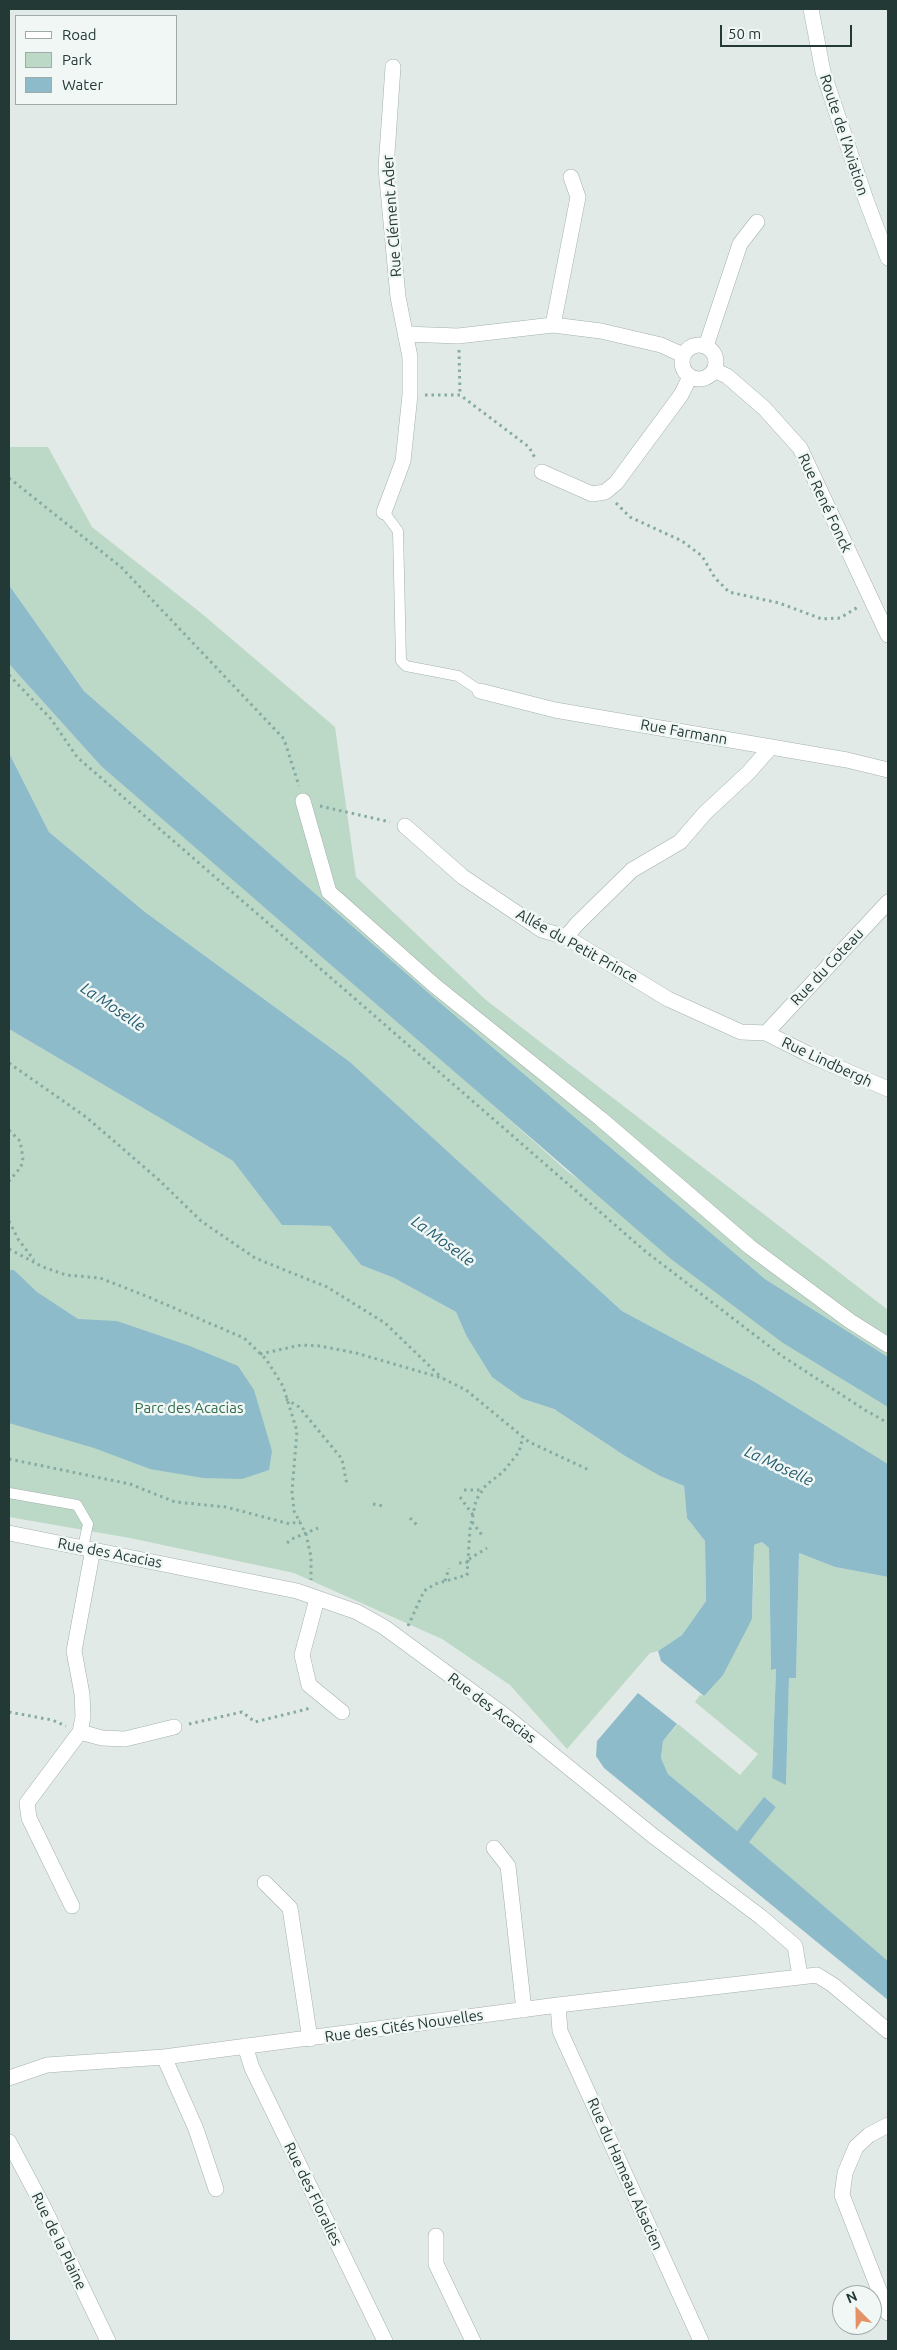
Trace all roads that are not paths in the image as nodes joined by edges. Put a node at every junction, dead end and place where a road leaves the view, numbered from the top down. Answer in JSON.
{"nodes":[{"id":1,"x":811,"y":9,"type":"edge"},
{"id":2,"x":393,"y":67,"type":"dead end"},
{"id":3,"x":572,"y":177,"type":"dead end"},
{"id":4,"x":758,"y":222,"type":"dead end"},
{"id":5,"x":888,"y":258,"type":"edge"},
{"id":6,"x":553,"y":325,"type":"junction"},
{"id":7,"x":405,"y":334,"type":"junction"},
{"id":8,"x":706,"y":346,"type":"junction"},
{"id":9,"x":683,"y":355,"type":"junction"},
{"id":10,"x":714,"y":370,"type":"junction"},
{"id":11,"x":690,"y":377,"type":"junction"},
{"id":12,"x":542,"y":472,"type":"road end"},
{"id":13,"x":384,"y":512,"type":"joint"},
{"id":14,"x":888,"y":635,"type":"edge"},
{"id":15,"x":480,"y":691,"type":"joint"},
{"id":16,"x":771,"y":747,"type":"junction"},
{"id":17,"x":888,"y":770,"type":"edge"},
{"id":18,"x":303,"y":801,"type":"road end"},
{"id":19,"x":405,"y":826,"type":"road end"},
{"id":20,"x":888,"y":903,"type":"edge"},
{"id":21,"x":566,"y":937,"type":"junction"},
{"id":22,"x":766,"y":1033,"type":"junction"},
{"id":23,"x":888,"y":1089,"type":"edge"},
{"id":24,"x":888,"y":1345,"type":"edge"},
{"id":25,"x":9,"y":1493,"type":"edge"},
{"id":26,"x":9,"y":1533,"type":"edge"},
{"id":27,"x":88,"y":1548,"type":"junction"},
{"id":28,"x":312,"y":1597,"type":"junction"},
{"id":29,"x":342,"y":1712,"type":"dead end"},
{"id":30,"x":174,"y":1727,"type":"road end"},
{"id":31,"x":80,"y":1732,"type":"junction"},
{"id":32,"x":494,"y":1848,"type":"dead end"},
{"id":33,"x":265,"y":1883,"type":"dead end"},
{"id":34,"x":72,"y":1906,"type":"dead end"},
{"id":35,"x":800,"y":1976,"type":"junction"},
{"id":36,"x":558,"y":2005,"type":"junction"},
{"id":37,"x":524,"y":2010,"type":"junction"},
{"id":38,"x":888,"y":2031,"type":"edge"},
{"id":39,"x":310,"y":2039,"type":"junction"},
{"id":40,"x":245,"y":2046,"type":"junction"},
{"id":41,"x":164,"y":2057,"type":"junction"},
{"id":42,"x":9,"y":2078,"type":"edge"},
{"id":43,"x":888,"y":2125,"type":"edge"},
{"id":44,"x":9,"y":2142,"type":"edge"},
{"id":45,"x":216,"y":2189,"type":"dead end"},
{"id":46,"x":436,"y":2236,"type":"dead end"},
{"id":47,"x":888,"y":2313,"type":"edge"},
{"id":48,"x":108,"y":2341,"type":"edge"},
{"id":49,"x":385,"y":2341,"type":"edge"},
{"id":50,"x":473,"y":2341,"type":"edge"},
{"id":51,"x":701,"y":2341,"type":"edge"}],
"edges":[{"from":1,"to":5,"type":"street","name":"Route de l'Aviation"},
{"from":2,"to":7,"type":"street","name":"Rue Clément Ader"},
{"from":3,"to":6,"type":"street"},
{"from":4,"to":8,"type":"street"},
{"from":6,"to":7,"type":"street"},
{"from":6,"to":9,"type":"street"},
{"from":7,"to":13,"type":"street","name":"Rue Clément Ader"},
{"from":8,"to":9,"type":"street"},
{"from":8,"to":10,"type":"street"},
{"from":9,"to":11,"type":"street"},
{"from":10,"to":11,"type":"street"},
{"from":10,"to":14,"type":"street","name":"Rue René Fonck"},
{"from":11,"to":12,"type":"street"},
{"from":13,"to":15,"type":"lane"},
{"from":15,"to":16,"type":"street","name":"Rue Farmann"},
{"from":16,"to":17,"type":"street","name":"Rue Farmann"},
{"from":16,"to":21,"type":"street"},
{"from":18,"to":24,"type":"street"},
{"from":19,"to":21,"type":"street","name":"Allée du Petit Prince"},
{"from":20,"to":22,"type":"street","name":"Rue du Coteau"},
{"from":21,"to":22,"type":"street","name":"Allée du Petit Prince"},
{"from":22,"to":23,"type":"street","name":"Rue Lindbergh"},
{"from":25,"to":27,"type":"lane"},
{"from":26,"to":27,"type":"street","name":"Rue des Acacias"},
{"from":27,"to":28,"type":"street","name":"Rue des Acacias"},
{"from":27,"to":31,"type":"street"},
{"from":28,"to":29,"type":"street"},
{"from":28,"to":35,"type":"street","name":"Rue des Acacias"},
{"from":30,"to":31,"type":"street"},
{"from":31,"to":34,"type":"street"},
{"from":32,"to":37,"type":"street"},
{"from":33,"to":39,"type":"street"},
{"from":35,"to":36,"type":"street","name":"Rue des Cités Nouvelles"},
{"from":35,"to":38,"type":"street"},
{"from":36,"to":37,"type":"street","name":"Rue des Cités Nouvelles"},
{"from":36,"to":51,"type":"street","name":"Rue du Hameau Alsacien"},
{"from":37,"to":39,"type":"street","name":"Rue des Cités Nouvelles"},
{"from":39,"to":40,"type":"street","name":"Rue des Cités Nouvelles"},
{"from":40,"to":41,"type":"street","name":"Rue des Cités Nouvelles"},
{"from":40,"to":49,"type":"street","name":"Rue des Floralies"},
{"from":41,"to":42,"type":"street","name":"Rue des Cités Nouvelles"},
{"from":41,"to":45,"type":"street"},
{"from":43,"to":47,"type":"street"},
{"from":44,"to":48,"type":"street","name":"Rue de la Plaine"},
{"from":46,"to":50,"type":"street"}]}
